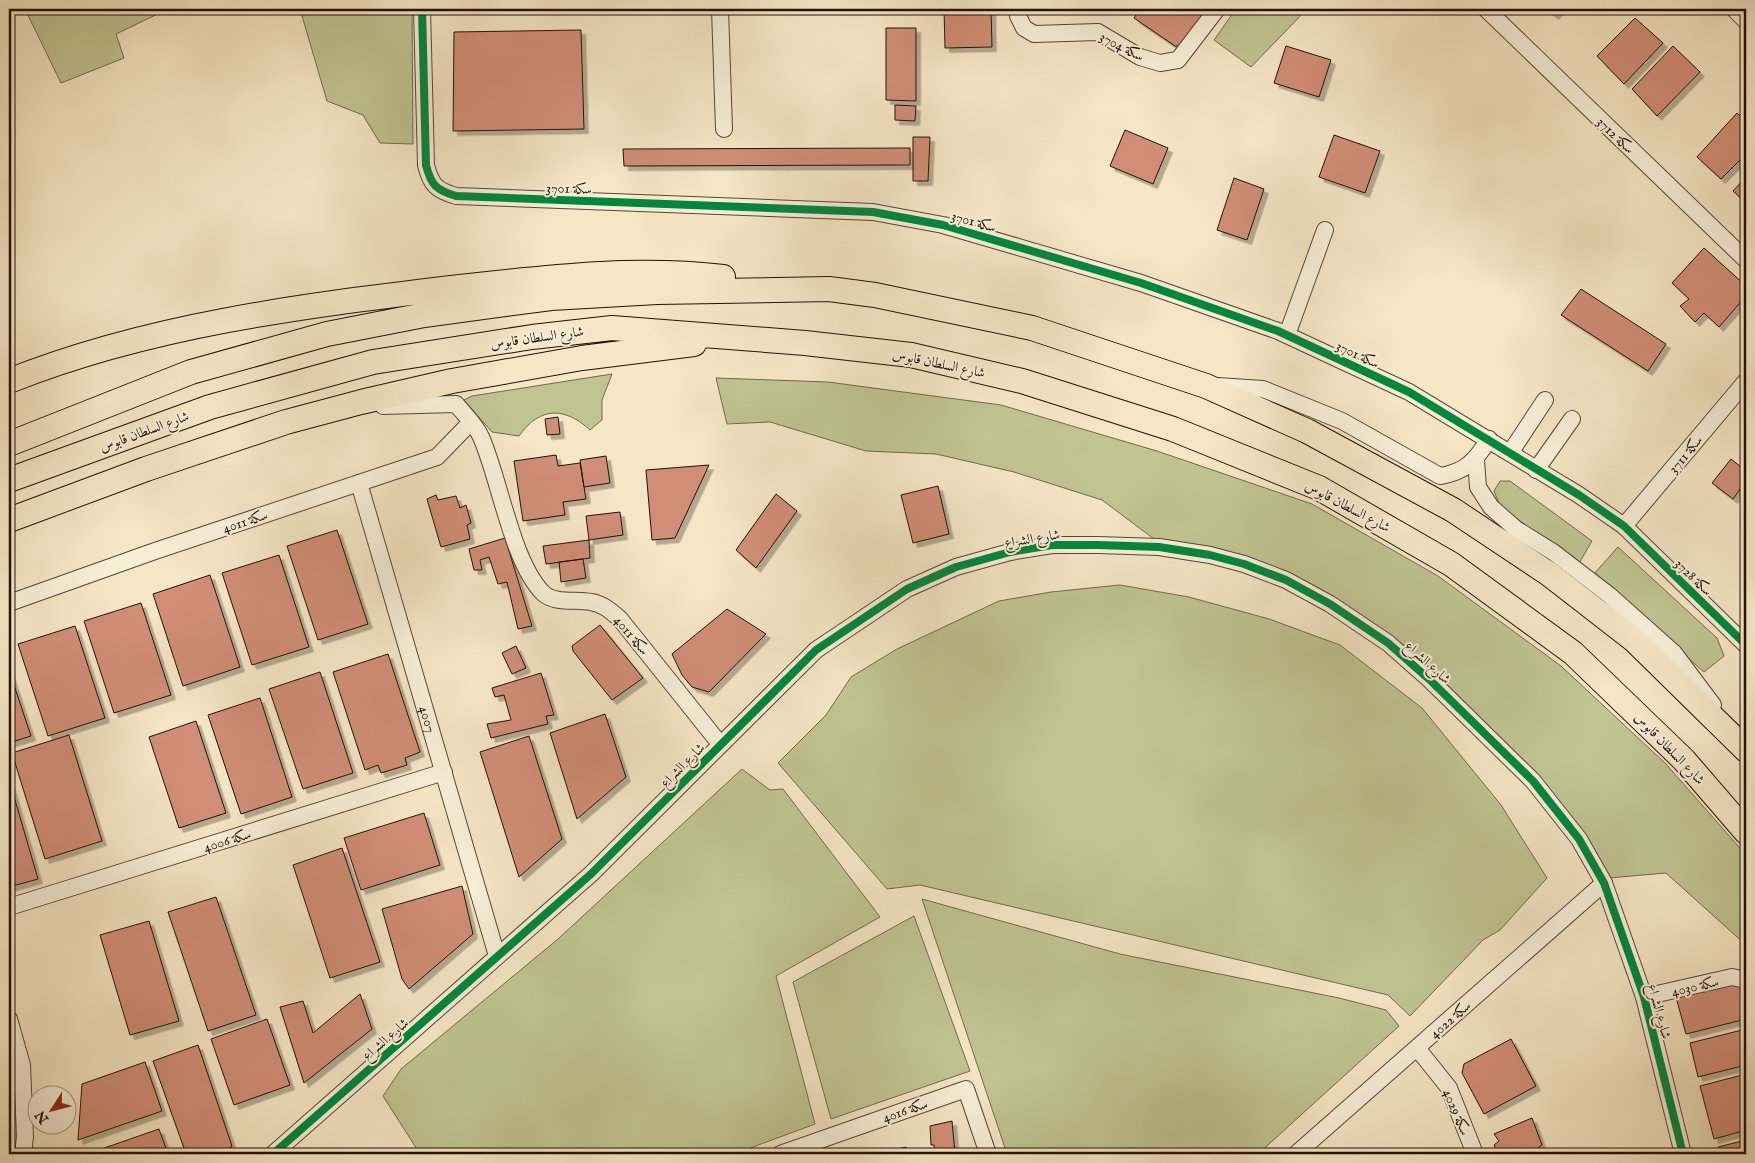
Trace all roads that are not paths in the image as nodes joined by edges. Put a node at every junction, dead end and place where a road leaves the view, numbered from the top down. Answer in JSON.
{"nodes":[{"id":1,"x":422,"y":9,"type":"edge"},
{"id":2,"x":720,"y":9,"type":"edge"},
{"id":3,"x":1018,"y":9,"type":"edge"},
{"id":4,"x":1216,"y":9,"type":"edge"},
{"id":5,"x":1486,"y":9,"type":"edge"},
{"id":6,"x":1734,"y":9,"type":"edge"},
{"id":7,"x":1746,"y":21,"type":"edge"},
{"id":8,"x":724,"y":129,"type":"dead end"},
{"id":9,"x":1325,"y":230,"type":"dead end"},
{"id":10,"x":1746,"y":260,"type":"edge"},
{"id":11,"x":829,"y":290,"type":"junction"},
{"id":12,"x":1287,"y":335,"type":"junction"},
{"id":13,"x":805,"y":343,"type":"junction"},
{"id":14,"x":9,"y":381,"type":"edge"},
{"id":15,"x":1746,"y":381,"type":"edge"},
{"id":16,"x":1206,"y":386,"type":"junction"},
{"id":17,"x":1545,"y":400,"type":"dead end"},
{"id":18,"x":361,"y":402,"type":"junction"},
{"id":19,"x":1572,"y":419,"type":"dead end"},
{"id":20,"x":471,"y":422,"type":"junction"},
{"id":21,"x":1489,"y":439,"type":"junction"},
{"id":22,"x":9,"y":444,"type":"edge"},
{"id":23,"x":1510,"y":453,"type":"junction"},
{"id":24,"x":1476,"y":460,"type":"junction"},
{"id":25,"x":1536,"y":470,"type":"junction"},
{"id":26,"x":9,"y":480,"type":"edge"},
{"id":27,"x":359,"y":483,"type":"junction"},
{"id":28,"x":9,"y":520,"type":"edge"},
{"id":29,"x":1624,"y":526,"type":"junction"},
{"id":30,"x":9,"y":603,"type":"edge"},
{"id":31,"x":1746,"y":645,"type":"edge"},
{"id":32,"x":720,"y":744,"type":"junction"},
{"id":33,"x":1745,"y":749,"type":"edge"},
{"id":34,"x":444,"y":772,"type":"junction"},
{"id":35,"x":1746,"y":832,"type":"edge"},
{"id":36,"x":1604,"y":883,"type":"junction"},
{"id":37,"x":9,"y":907,"type":"edge"},
{"id":38,"x":497,"y":956,"type":"junction"},
{"id":39,"x":1746,"y":980,"type":"edge"},
{"id":40,"x":1644,"y":998,"type":"junction"},
{"id":41,"x":9,"y":1019,"type":"edge"},
{"id":42,"x":1417,"y":1048,"type":"junction"},
{"id":43,"x":23,"y":1154,"type":"edge"},
{"id":44,"x":273,"y":1154,"type":"edge"},
{"id":45,"x":780,"y":1154,"type":"edge"},
{"id":46,"x":988,"y":1154,"type":"edge"},
{"id":47,"x":1296,"y":1154,"type":"edge"},
{"id":48,"x":1474,"y":1154,"type":"edge"},
{"id":49,"x":1683,"y":1154,"type":"edge"}],
"edges":[{"from":1,"to":12,"type":"street","name":"سكة 3701"},
{"from":2,"to":8,"type":"street"},
{"from":3,"to":4,"type":"street","name":"سكة 3704"},
{"from":5,"to":10,"type":"street","name":"سكة 3712"},
{"from":6,"to":7,"type":"street"},
{"from":9,"to":12,"type":"street"},
{"from":11,"to":14,"type":"highway"},
{"from":11,"to":16,"type":"highway"},
{"from":11,"to":22,"type":"highway"},
{"from":12,"to":21,"type":"street","name":"سكة 3701"},
{"from":13,"to":18,"type":"highway"},
{"from":13,"to":26,"type":"highway","name":"شارع السلطان قابوس"},
{"from":13,"to":35,"type":"highway","name":"شارع السلطان قابوس"},
{"from":15,"to":29,"type":"street","name":"سكة 3711"},
{"from":16,"to":24,"type":"street"},
{"from":16,"to":33,"type":"highway"},
{"from":17,"to":23,"type":"street"},
{"from":18,"to":20,"type":"street","name":"سكة 4011"},
{"from":18,"to":28,"type":"highway"},
{"from":19,"to":25,"type":"street"},
{"from":20,"to":27,"type":"street","name":"سكة 4011"},
{"from":20,"to":32,"type":"street","name":"سكة 4011"},
{"from":21,"to":23,"type":"street","name":"سكة 3701"},
{"from":21,"to":24,"type":"street"},
{"from":23,"to":25,"type":"street","name":"سكة 3701"},
{"from":24,"to":33,"type":"street"},
{"from":25,"to":29,"type":"street","name":"سكة 3701"},
{"from":27,"to":30,"type":"street","name":"سكة 4011"},
{"from":27,"to":34,"type":"street","name":"4007"},
{"from":29,"to":31,"type":"street","name":"سكة 3728"},
{"from":32,"to":36,"type":"street","name":"شارع الشراع"},
{"from":32,"to":38,"type":"street","name":"شارع الشراع"},
{"from":34,"to":37,"type":"street","name":"سكة 4006"},
{"from":34,"to":38,"type":"street","name":"4007"},
{"from":36,"to":40,"type":"street","name":"شارع الشراع"},
{"from":36,"to":42,"type":"street","name":"سكة 4022"},
{"from":38,"to":44,"type":"street","name":"شارع الشراع"},
{"from":39,"to":40,"type":"street","name":"سكة 4030"},
{"from":40,"to":49,"type":"street","name":"شارع الشراع"},
{"from":41,"to":43,"type":"street"},
{"from":42,"to":47,"type":"street","name":"سكة 4022"},
{"from":42,"to":48,"type":"street","name":"سكة 4029"},
{"from":45,"to":46,"type":"street","name":"سكة 4016"}]}
